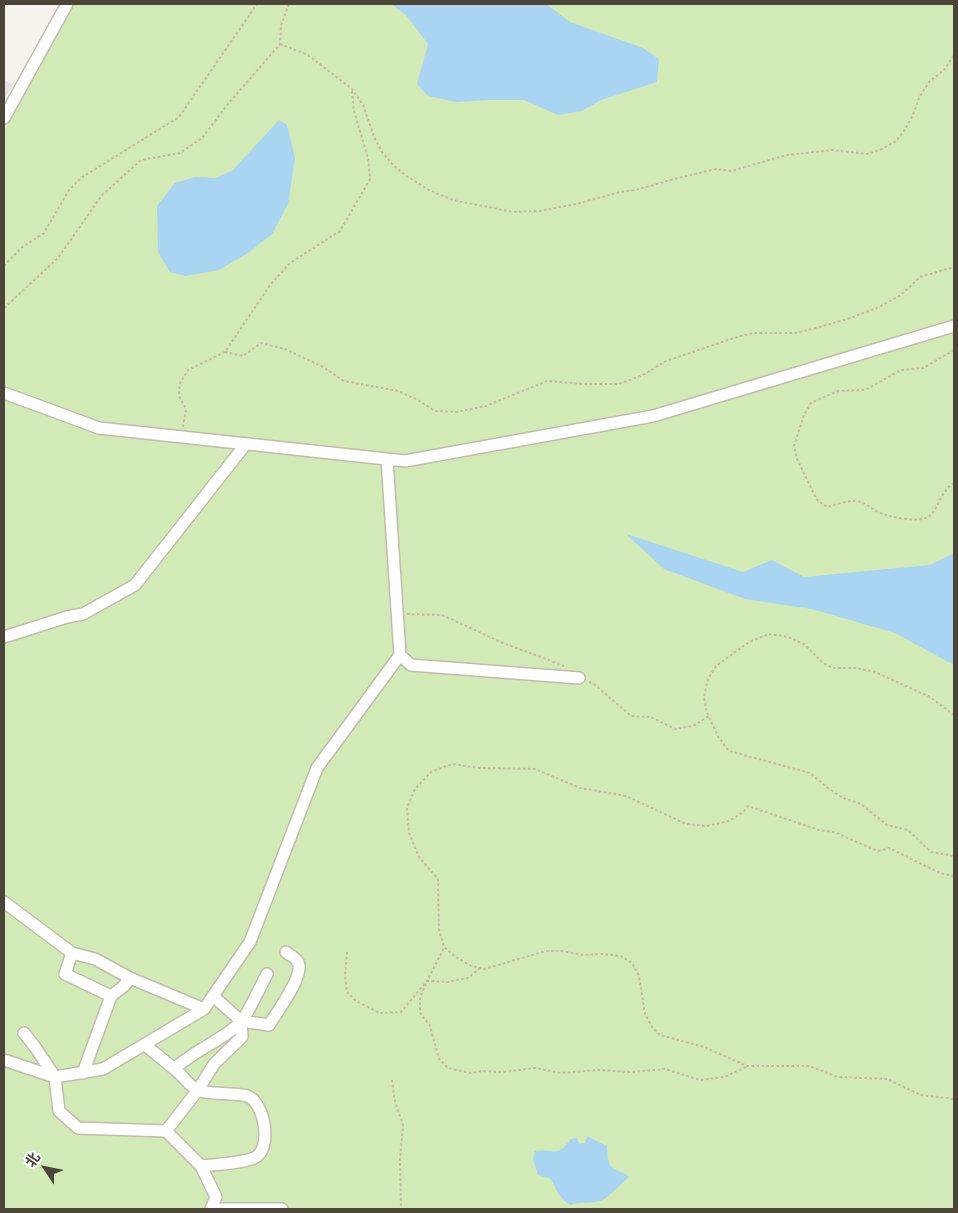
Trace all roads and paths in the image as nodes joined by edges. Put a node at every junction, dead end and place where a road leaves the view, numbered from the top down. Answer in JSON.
{"nodes":[{"id":1,"x":67,"y":4,"type":"edge"},
{"id":2,"x":257,"y":4,"type":"edge"},
{"id":3,"x":289,"y":4,"type":"edge"},
{"id":4,"x":280,"y":44,"type":"junction"},
{"id":5,"x":954,"y":56,"type":"edge"},
{"id":6,"x":352,"y":89,"type":"junction"},
{"id":7,"x":4,"y":118,"type":"edge"},
{"id":8,"x":4,"y":266,"type":"edge"},
{"id":9,"x":954,"y":267,"type":"edge"},
{"id":10,"x":4,"y":308,"type":"edge"},
{"id":11,"x":954,"y":326,"type":"edge"},
{"id":12,"x":954,"y":350,"type":"edge"},
{"id":13,"x":226,"y":352,"type":"junction"},
{"id":14,"x":4,"y":394,"type":"edge"},
{"id":15,"x":180,"y":438,"type":"junction"},
{"id":16,"x":245,"y":445,"type":"junction"},
{"id":17,"x":387,"y":460,"type":"junction"},
{"id":18,"x":954,"y":483,"type":"edge"},
{"id":19,"x":397,"y":613,"type":"junction"},
{"id":20,"x":4,"y":637,"type":"edge"},
{"id":21,"x":400,"y":655,"type":"junction"},
{"id":22,"x":579,"y":678,"type":"junction"},
{"id":23,"x":954,"y":714,"type":"edge"},
{"id":24,"x":709,"y":716,"type":"junction"},
{"id":25,"x":954,"y":856,"type":"edge"},
{"id":26,"x":954,"y":876,"type":"edge"},
{"id":27,"x":4,"y":902,"type":"edge"},
{"id":28,"x":444,"y":947,"type":"junction"},
{"id":29,"x":286,"y":952,"type":"dead end"},
{"id":30,"x":347,"y":952,"type":"dead end"},
{"id":31,"x":72,"y":953,"type":"junction"},
{"id":32,"x":480,"y":968,"type":"junction"},
{"id":33,"x":267,"y":974,"type":"dead end"},
{"id":34,"x":130,"y":978,"type":"junction"},
{"id":35,"x":427,"y":981,"type":"junction"},
{"id":36,"x":111,"y":996,"type":"junction"},
{"id":37,"x":213,"y":996,"type":"junction"},
{"id":38,"x":204,"y":1010,"type":"junction"},
{"id":39,"x":241,"y":1021,"type":"junction"},
{"id":40,"x":24,"y":1033,"type":"dead end"},
{"id":41,"x":145,"y":1045,"type":"junction"},
{"id":42,"x":200,"y":1051,"type":"junction"},
{"id":43,"x":4,"y":1060,"type":"edge"},
{"id":44,"x":214,"y":1064,"type":"junction"},
{"id":45,"x":747,"y":1066,"type":"junction"},
{"id":46,"x":174,"y":1069,"type":"junction"},
{"id":47,"x":83,"y":1073,"type":"junction"},
{"id":48,"x":54,"y":1077,"type":"junction"},
{"id":49,"x":392,"y":1080,"type":"dead end"},
{"id":50,"x":198,"y":1090,"type":"junction"},
{"id":51,"x":954,"y":1099,"type":"edge"},
{"id":52,"x":166,"y":1131,"type":"junction"},
{"id":53,"x":201,"y":1166,"type":"junction"},
{"id":54,"x":211,"y":1209,"type":"edge"},
{"id":55,"x":221,"y":1209,"type":"edge"},
{"id":56,"x":282,"y":1209,"type":"edge"},
{"id":57,"x":401,"y":1209,"type":"edge"}],
"edges":[{"from":1,"to":7,"type":"street"},
{"from":2,"to":8,"type":"path"},
{"from":3,"to":4,"type":"path"},
{"from":4,"to":6,"type":"path"},
{"from":4,"to":10,"type":"path"},
{"from":5,"to":6,"type":"path"},
{"from":6,"to":13,"type":"path"},
{"from":9,"to":13,"type":"path"},
{"from":11,"to":17,"type":"street"},
{"from":12,"to":18,"type":"path"},
{"from":13,"to":15,"type":"path"},
{"from":14,"to":15,"type":"street"},
{"from":15,"to":16,"type":"street"},
{"from":16,"to":17,"type":"street"},
{"from":16,"to":20,"type":"street"},
{"from":17,"to":19,"type":"street"},
{"from":19,"to":21,"type":"street"},
{"from":19,"to":22,"type":"path"},
{"from":21,"to":22,"type":"street"},
{"from":21,"to":37,"type":"street"},
{"from":22,"to":24,"type":"path"},
{"from":23,"to":24,"type":"path"},
{"from":24,"to":25,"type":"path"},
{"from":26,"to":28,"type":"path"},
{"from":27,"to":31,"type":"street"},
{"from":28,"to":32,"type":"path"},
{"from":28,"to":35,"type":"path"},
{"from":29,"to":39,"type":"street"},
{"from":30,"to":35,"type":"path"},
{"from":31,"to":34,"type":"street"},
{"from":31,"to":36,"type":"street"},
{"from":32,"to":35,"type":"path"},
{"from":32,"to":45,"type":"path"},
{"from":33,"to":39,"type":"street"},
{"from":34,"to":36,"type":"street"},
{"from":34,"to":38,"type":"street"},
{"from":35,"to":45,"type":"path"},
{"from":36,"to":47,"type":"street"},
{"from":37,"to":38,"type":"street"},
{"from":37,"to":39,"type":"street"},
{"from":38,"to":41,"type":"street"},
{"from":39,"to":42,"type":"street"},
{"from":39,"to":44,"type":"street"},
{"from":40,"to":48,"type":"street"},
{"from":41,"to":46,"type":"street"},
{"from":41,"to":47,"type":"street"},
{"from":42,"to":44,"type":"street"},
{"from":42,"to":46,"type":"street"},
{"from":43,"to":48,"type":"street"},
{"from":44,"to":50,"type":"street"},
{"from":45,"to":51,"type":"path"},
{"from":46,"to":50,"type":"street"},
{"from":47,"to":48,"type":"street"},
{"from":48,"to":52,"type":"street"},
{"from":49,"to":57,"type":"path"},
{"from":50,"to":52,"type":"street"},
{"from":50,"to":53,"type":"street"},
{"from":52,"to":53,"type":"street"},
{"from":53,"to":54,"type":"street"},
{"from":55,"to":56,"type":"street"}]}
